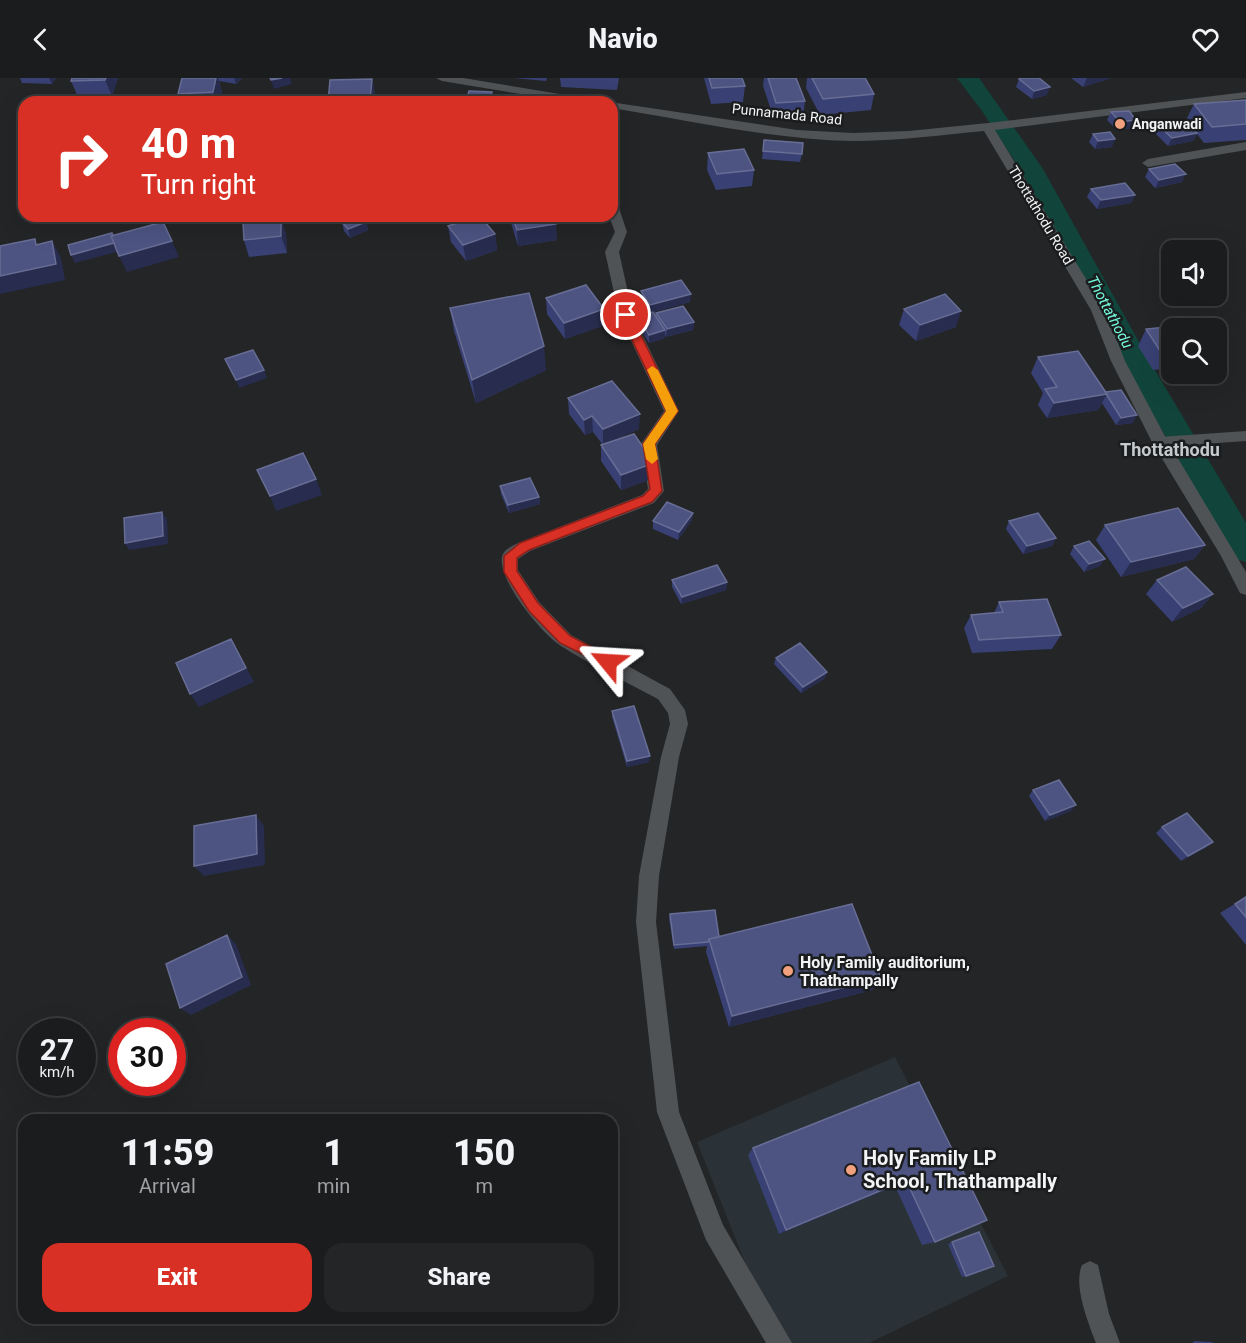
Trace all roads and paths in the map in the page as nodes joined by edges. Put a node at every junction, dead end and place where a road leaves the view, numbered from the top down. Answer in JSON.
{"nodes":[{"id":1,"x":442,"y":78,"type":"edge"},
{"id":2,"x":1246,"y":95,"type":"edge"},
{"id":3,"x":548,"y":96,"type":"edge"},
{"id":4,"x":618,"y":106,"type":"edge"},
{"id":5,"x":992,"y":126,"type":"junction"},
{"id":6,"x":1246,"y":146,"type":"edge"},
{"id":7,"x":1148,"y":163,"type":"dead end"},
{"id":8,"x":618,"y":222,"type":"edge"},
{"id":9,"x":1246,"y":436,"type":"edge"},
{"id":10,"x":1163,"y":442,"type":"junction"},
{"id":11,"x":1246,"y":588,"type":"edge"},
{"id":12,"x":1090,"y":1273,"type":"dead end"},
{"id":13,"x":780,"y":1343,"type":"edge"},
{"id":14,"x":1108,"y":1343,"type":"edge"}],
"edges":[{"from":1,"to":3,"type":"street"},
{"from":2,"to":5,"type":"street","name":"Punnamada Road"},
{"from":4,"to":5,"type":"street","name":"Punnamada Road"},
{"from":5,"to":10,"type":"street","name":"Thottathodu Road"},
{"from":6,"to":7,"type":"street"},
{"from":8,"to":13,"type":"street"},
{"from":9,"to":10,"type":"street"},
{"from":10,"to":11,"type":"street","name":"Thottathodu Road"},
{"from":12,"to":14,"type":"street"}]}
